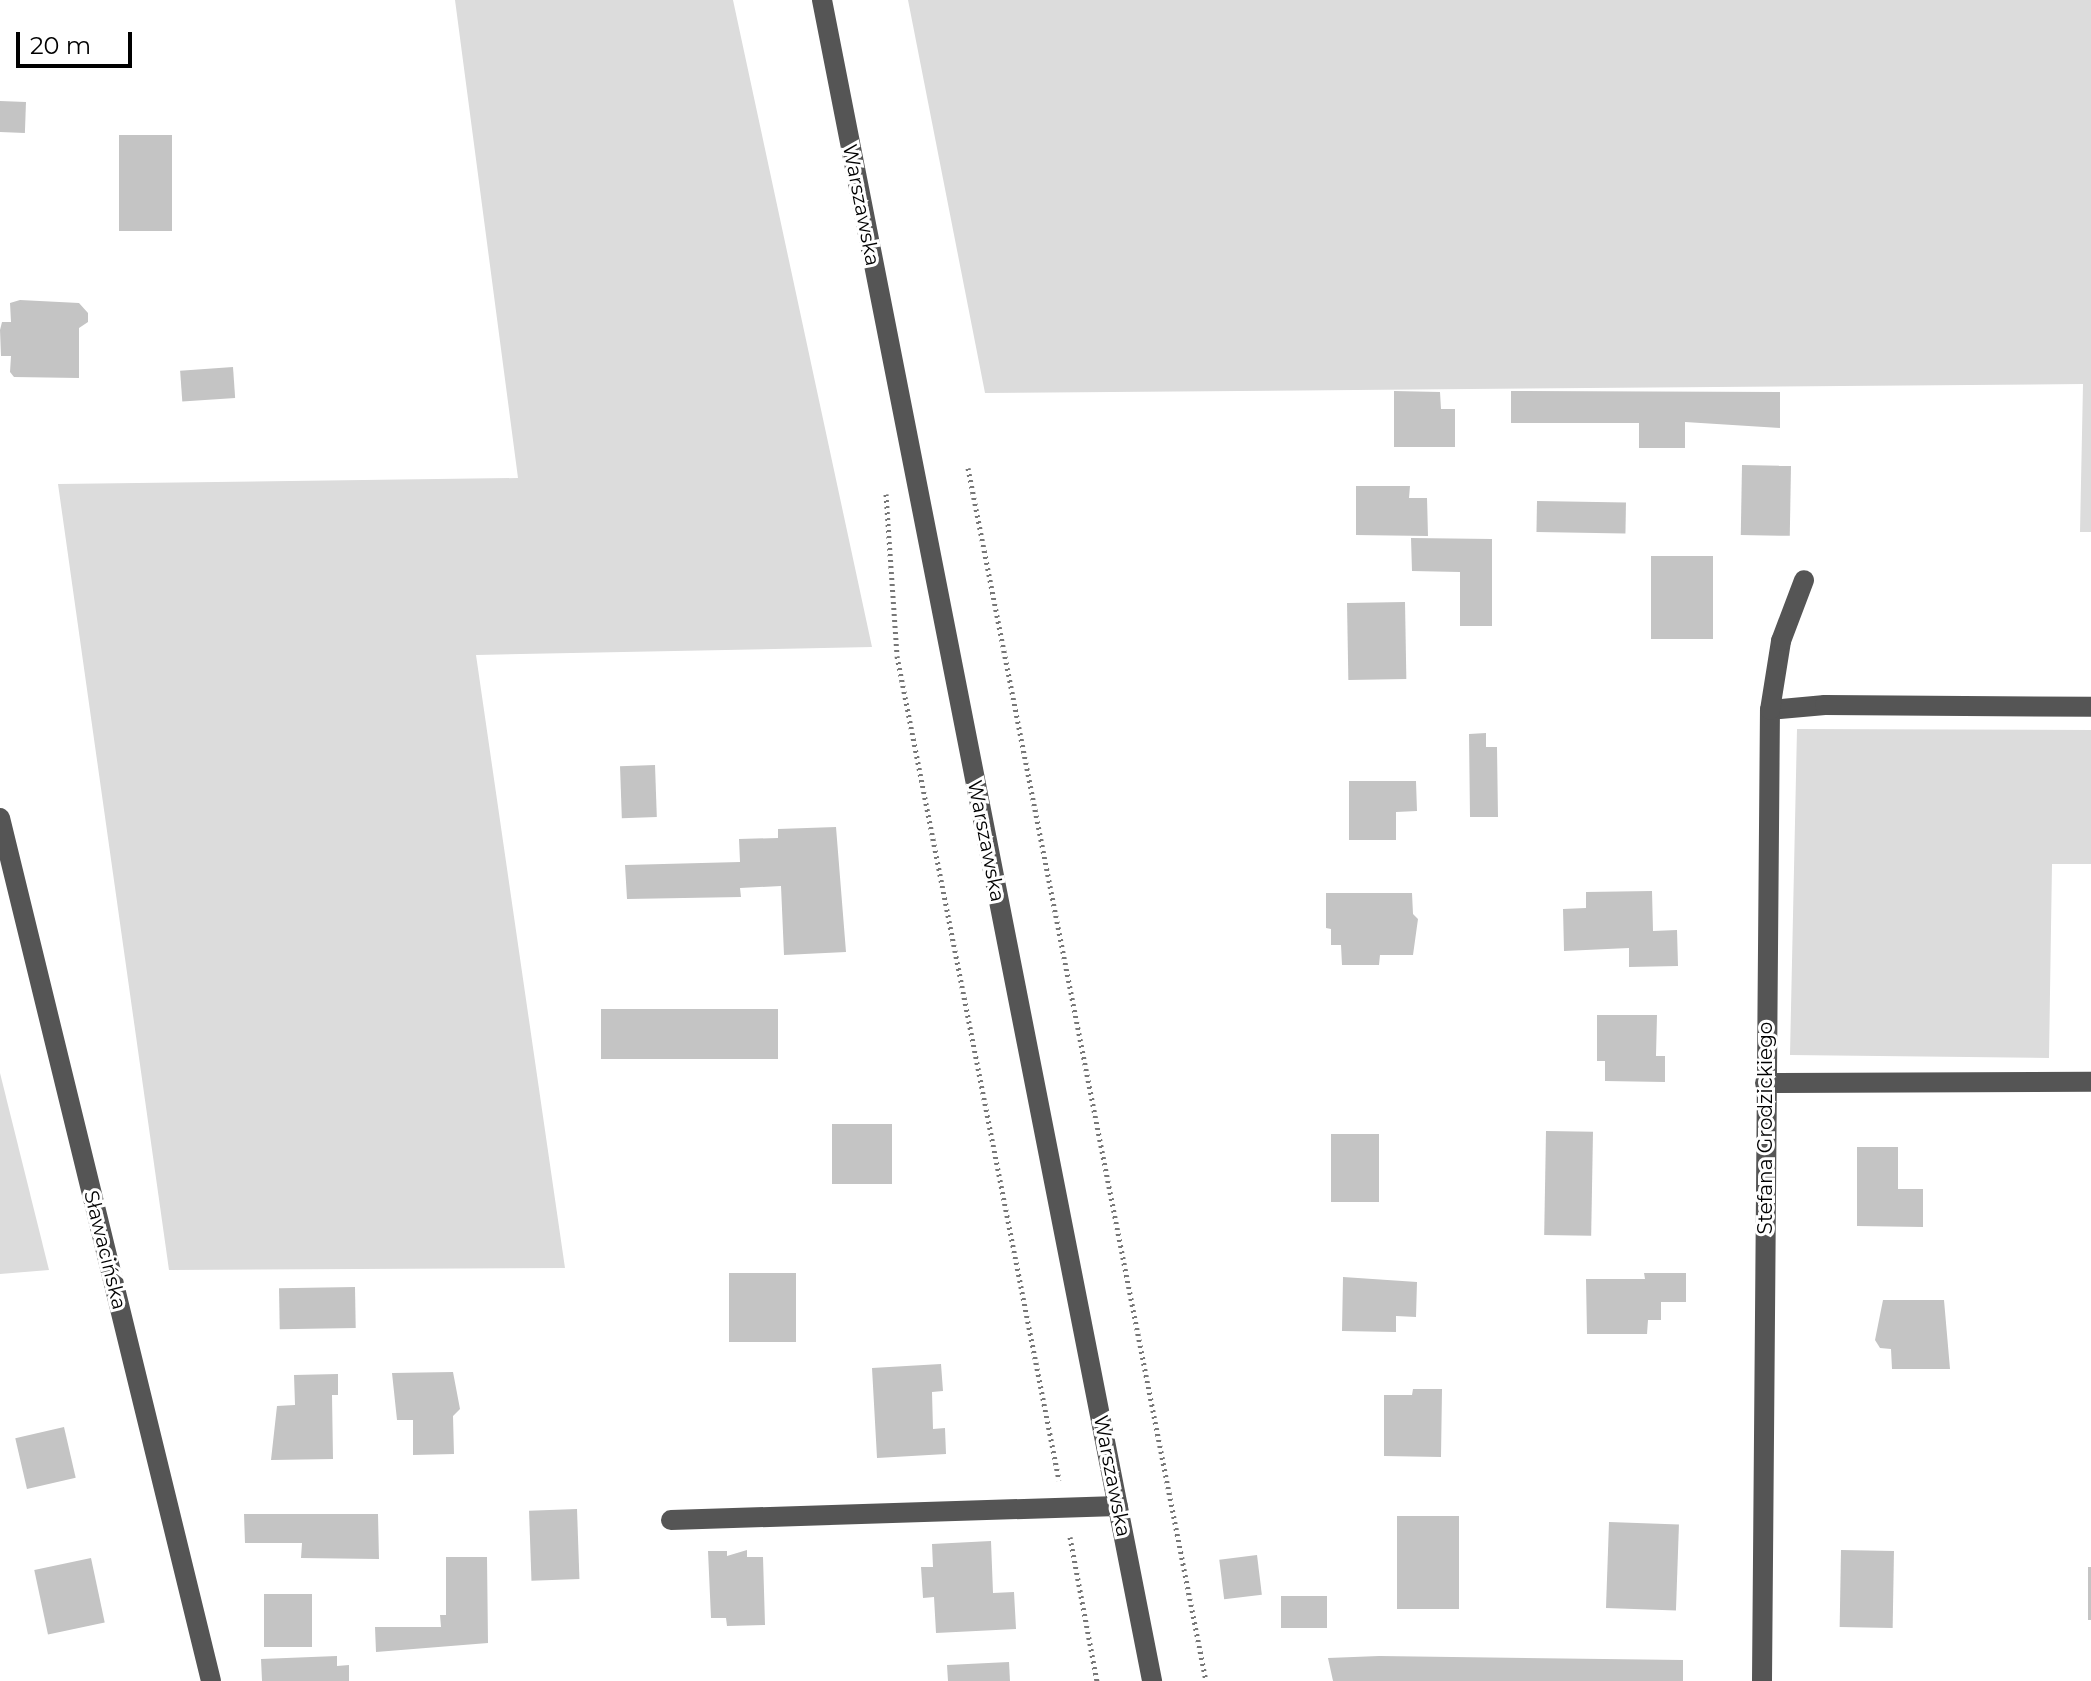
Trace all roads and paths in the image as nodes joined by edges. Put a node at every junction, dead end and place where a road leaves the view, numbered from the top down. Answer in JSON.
{"nodes":[{"id":1,"x":822,"y":0,"type":"edge"},
{"id":2,"x":968,"y":468,"type":"dead end"},
{"id":3,"x":885,"y":489,"type":"dead end"},
{"id":4,"x":1804,"y":580,"type":"dead end"},
{"id":5,"x":2091,"y":707,"type":"edge"},
{"id":6,"x":1770,"y":710,"type":"junction"},
{"id":7,"x":0,"y":818,"type":"edge"},
{"id":8,"x":2091,"y":1082,"type":"edge"},
{"id":9,"x":1765,"y":1083,"type":"junction"},
{"id":10,"x":1118,"y":1506,"type":"junction"},
{"id":11,"x":1064,"y":1508,"type":"junction"},
{"id":12,"x":671,"y":1520,"type":"dead end"},
{"id":13,"x":211,"y":1681,"type":"edge"},
{"id":14,"x":1097,"y":1681,"type":"edge"},
{"id":15,"x":1152,"y":1681,"type":"edge"},
{"id":16,"x":1206,"y":1681,"type":"edge"},
{"id":17,"x":1762,"y":1681,"type":"edge"}],
"edges":[{"from":1,"to":10,"type":"street","name":"Warszawska"},
{"from":2,"to":16,"type":"path"},
{"from":3,"to":11,"type":"path"},
{"from":4,"to":6,"type":"street","name":"Stefana Grodzickiego"},
{"from":5,"to":6,"type":"street"},
{"from":6,"to":9,"type":"street","name":"Stefana Grodzickiego"},
{"from":7,"to":13,"type":"street","name":"Sławacińska"},
{"from":8,"to":9,"type":"street"},
{"from":9,"to":17,"type":"street","name":"Stefana Grodzickiego"},
{"from":10,"to":11,"type":"street"},
{"from":10,"to":15,"type":"street","name":"Warszawska"},
{"from":11,"to":12,"type":"street"},
{"from":11,"to":14,"type":"path"}]}
